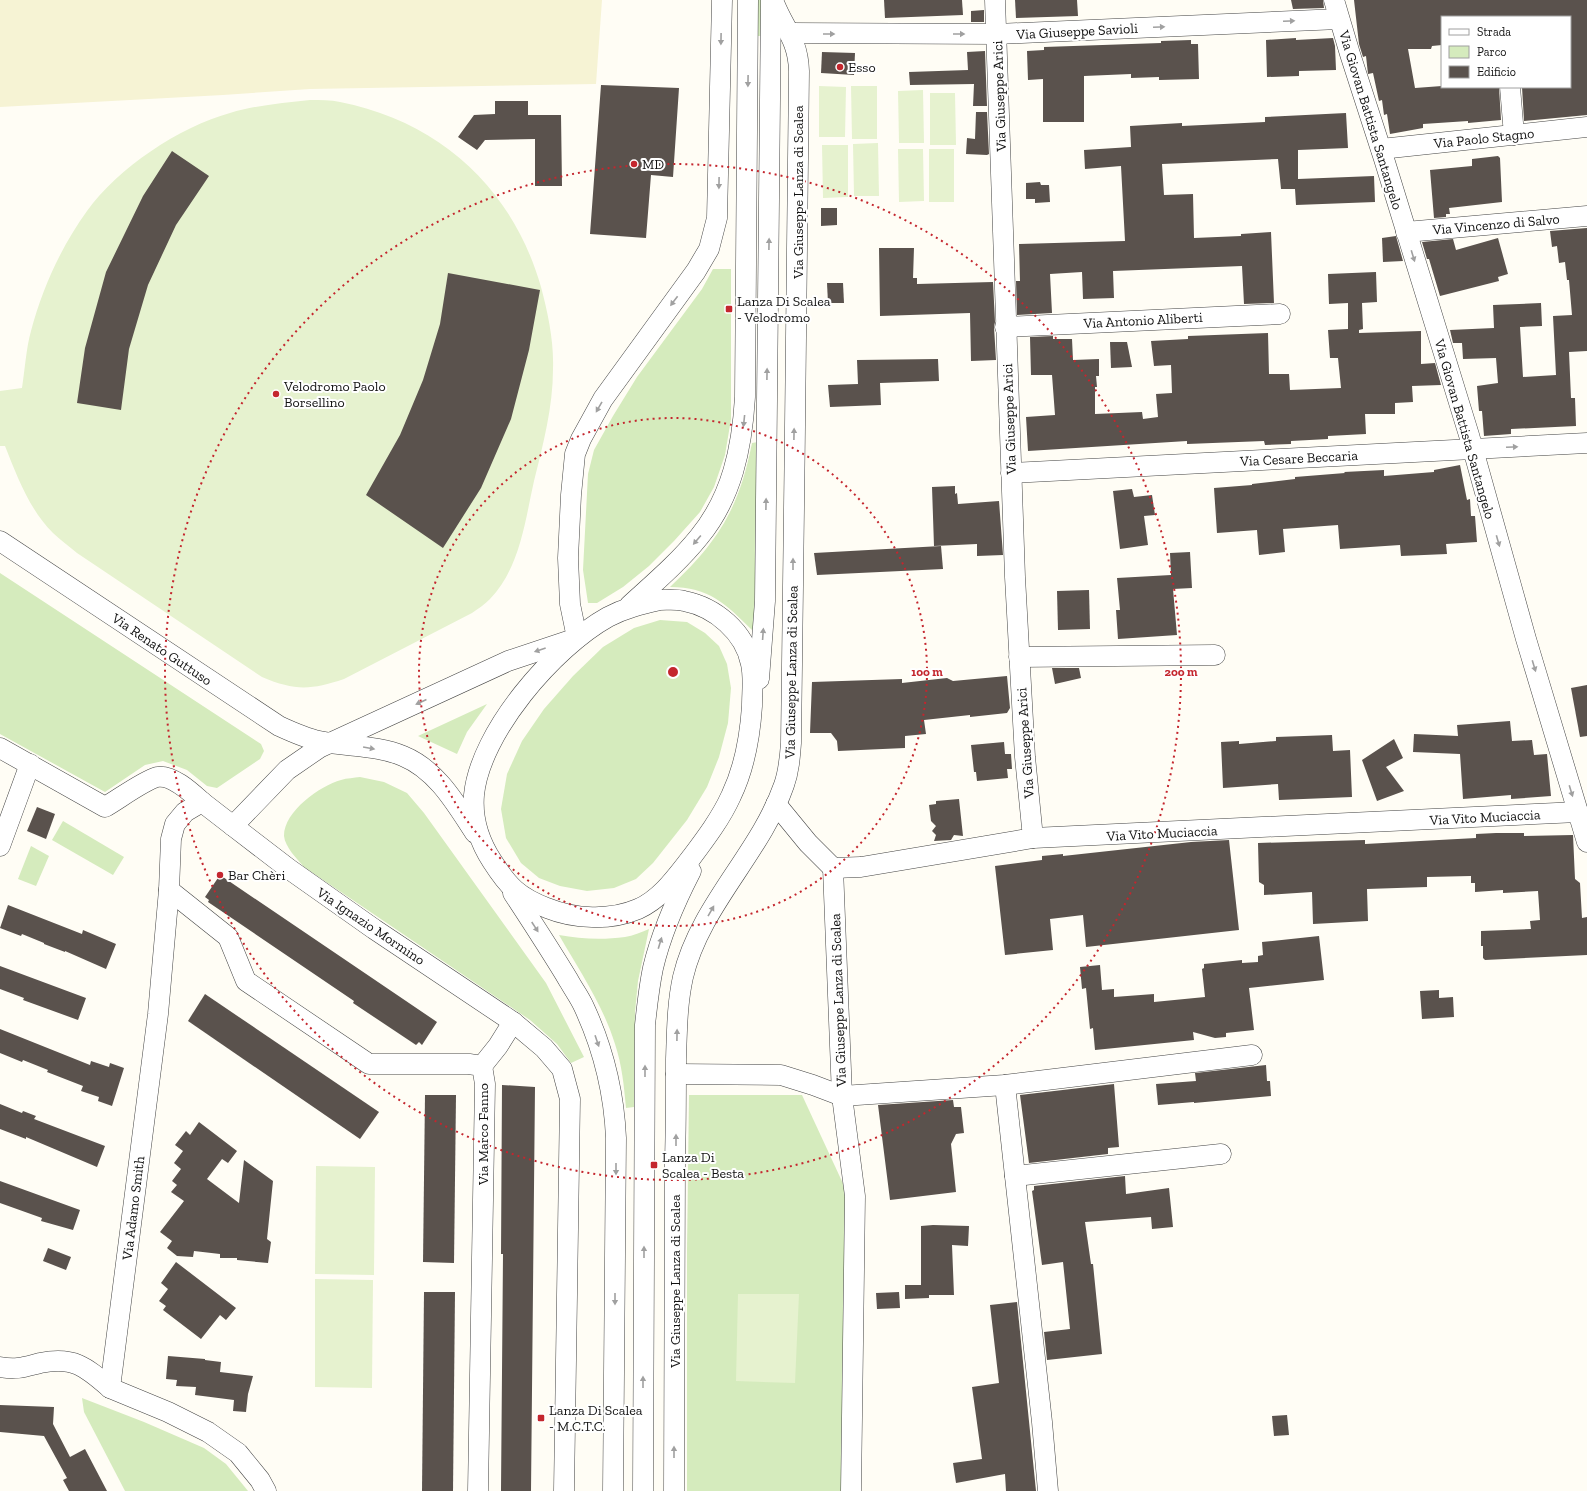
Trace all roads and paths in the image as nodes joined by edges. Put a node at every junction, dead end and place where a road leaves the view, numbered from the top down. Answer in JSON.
{"nodes":[{"id":1,"x":722,"y":0,"type":"edge"},
{"id":2,"x":748,"y":0,"type":"edge"},
{"id":3,"x":772,"y":0,"type":"edge"},
{"id":4,"x":995,"y":0,"type":"edge"},
{"id":5,"x":1334,"y":0,"type":"edge"},
{"id":6,"x":1339,"y":19,"type":"junction"},
{"id":7,"x":790,"y":34,"type":"junction"},
{"id":8,"x":997,"y":34,"type":"junction"},
{"id":9,"x":1510,"y":88,"type":"edge"},
{"id":10,"x":1587,"y":128,"type":"edge"},
{"id":11,"x":1514,"y":135,"type":"junction"},
{"id":12,"x":1381,"y":149,"type":"junction"},
{"id":13,"x":719,"y":158,"type":"junction"},
{"id":14,"x":747,"y":158,"type":"junction"},
{"id":15,"x":1587,"y":216,"type":"edge"},
{"id":16,"x":1406,"y":232,"type":"junction"},
{"id":17,"x":1280,"y":314,"type":"dead end"},
{"id":18,"x":1005,"y":327,"type":"junction"},
{"id":19,"x":1587,"y":443,"type":"edge"},
{"id":20,"x":1473,"y":450,"type":"junction"},
{"id":21,"x":1011,"y":473,"type":"junction"},
{"id":22,"x":0,"y":541,"type":"edge"},
{"id":23,"x":628,"y":608,"type":"junction"},
{"id":24,"x":577,"y":638,"type":"junction"},
{"id":25,"x":1215,"y":655,"type":"dead end"},
{"id":26,"x":1019,"y":657,"type":"junction"},
{"id":27,"x":258,"y":713,"type":"junction"},
{"id":28,"x":751,"y":728,"type":"junction"},
{"id":29,"x":330,"y":743,"type":"junction"},
{"id":30,"x":0,"y":748,"type":"edge"},
{"id":31,"x":30,"y":764,"type":"junction"},
{"id":32,"x":287,"y":770,"type":"junction"},
{"id":33,"x":202,"y":802,"type":"junction"},
{"id":34,"x":776,"y":804,"type":"junction"},
{"id":35,"x":1578,"y":812,"type":"junction"},
{"id":36,"x":232,"y":826,"type":"junction"},
{"id":37,"x":712,"y":830,"type":"junction"},
{"id":38,"x":1033,"y":838,"type":"junction"},
{"id":39,"x":1587,"y":842,"type":"edge"},
{"id":40,"x":482,"y":845,"type":"junction"},
{"id":41,"x":0,"y":846,"type":"edge"},
{"id":42,"x":833,"y":868,"type":"junction"},
{"id":43,"x":506,"y":883,"type":"junction"},
{"id":44,"x":169,"y":890,"type":"junction"},
{"id":45,"x":513,"y":1022,"type":"junction"},
{"id":46,"x":1252,"y":1056,"type":"dead end"},
{"id":47,"x":482,"y":1066,"type":"junction"},
{"id":48,"x":676,"y":1074,"type":"junction"},
{"id":49,"x":1005,"y":1085,"type":"junction"},
{"id":50,"x":842,"y":1096,"type":"junction"},
{"id":51,"x":1221,"y":1154,"type":"dead end"},
{"id":52,"x":1015,"y":1176,"type":"junction"},
{"id":53,"x":0,"y":1367,"type":"edge"},
{"id":54,"x":110,"y":1388,"type":"junction"},
{"id":55,"x":266,"y":1491,"type":"edge"},
{"id":56,"x":478,"y":1491,"type":"edge"},
{"id":57,"x":564,"y":1491,"type":"edge"},
{"id":58,"x":613,"y":1491,"type":"edge"},
{"id":59,"x":643,"y":1491,"type":"edge"},
{"id":60,"x":674,"y":1491,"type":"edge"},
{"id":61,"x":851,"y":1491,"type":"edge"},
{"id":62,"x":1048,"y":1491,"type":"edge"}],
"edges":[{"from":1,"to":13,"type":"street","one_way":true},
{"from":2,"to":14,"type":"street","one_way":true},
{"from":3,"to":7,"type":"street","name":"Via Giuseppe Lanza di Scalea"},
{"from":28,"to":3,"type":"street","name":"Via Giuseppe Lanza di Scalea","one_way":true},
{"from":4,"to":8,"type":"street","name":"Via Giuseppe Arici"},
{"from":5,"to":6,"type":"street","name":"Via Giovan Battista Santangelo"},
{"from":8,"to":6,"type":"street","name":"Via Giuseppe Savioli","one_way":true},
{"from":6,"to":12,"type":"street","name":"Via Giovan Battista Santangelo"},
{"from":7,"to":8,"type":"street","name":"Via Giuseppe Savioli","one_way":true},
{"from":34,"to":7,"type":"street","name":"Via Giuseppe Lanza di Scalea","one_way":true},
{"from":8,"to":18,"type":"street","name":"Via Giuseppe Arici"},
{"from":9,"to":11,"type":"street"},
{"from":10,"to":11,"type":"street","name":"Via Paolo Stagno"},
{"from":11,"to":12,"type":"street","name":"Via Paolo Stagno"},
{"from":12,"to":16,"type":"street","name":"Via Giovan Battista Santangelo"},
{"from":13,"to":14,"type":"street"},
{"from":13,"to":24,"type":"street","one_way":true},
{"from":14,"to":23,"type":"street","one_way":true},
{"from":15,"to":16,"type":"street","name":"Via Vincenzo di Salvo"},
{"from":16,"to":20,"type":"street","name":"Via Giovan Battista Santangelo","one_way":true},
{"from":17,"to":18,"type":"street","name":"Via Antonio Aliberti"},
{"from":18,"to":21,"type":"street","name":"Via Giuseppe Arici"},
{"from":20,"to":19,"type":"street","name":"Via Cesare Beccaria","one_way":true},
{"from":20,"to":21,"type":"street","name":"Via Cesare Beccaria"},
{"from":20,"to":35,"type":"street","name":"Via Giovan Battista Santangelo","one_way":true},
{"from":21,"to":26,"type":"street","name":"Via Giuseppe Arici"},
{"from":22,"to":27,"type":"street","name":"Via Renato Guttuso"},
{"from":23,"to":24,"type":"street"},
{"from":23,"to":28,"type":"street"},
{"from":24,"to":29,"type":"street","one_way":true},
{"from":24,"to":40,"type":"street"},
{"from":25,"to":26,"type":"street"},
{"from":26,"to":38,"type":"street","name":"Via Giuseppe Arici"},
{"from":27,"to":29,"type":"street","name":"Via Renato Guttuso"},
{"from":27,"to":32,"type":"street"},
{"from":28,"to":37,"type":"street"},
{"from":29,"to":32,"type":"street"},
{"from":29,"to":40,"type":"street","name":"Via Renato Guttuso","one_way":true},
{"from":30,"to":31,"type":"street"},
{"from":31,"to":33,"type":"street","name":"Via Ignazio Mormino"},
{"from":31,"to":41,"type":"street"},
{"from":32,"to":36,"type":"street"},
{"from":33,"to":36,"type":"street","name":"Via Ignazio Mormino"},
{"from":33,"to":44,"type":"street","name":"Via Adamo Smith"},
{"from":34,"to":42,"type":"street"},
{"from":48,"to":34,"type":"street","name":"Via Giuseppe Lanza di Scalea","one_way":true},
{"from":35,"to":38,"type":"street","name":"Via Vito Muciaccia"},
{"from":35,"to":39,"type":"street","name":"Via Giovan Battista Santangelo"},
{"from":36,"to":45,"type":"street","name":"Via Ignazio Mormino"},
{"from":37,"to":43,"type":"street"},
{"from":59,"to":37,"type":"street","one_way":true},
{"from":38,"to":42,"type":"street","name":"Via Vito Muciaccia"},
{"from":40,"to":43,"type":"street"},
{"from":42,"to":50,"type":"street","name":"Via Giuseppe Lanza di Scalea"},
{"from":43,"to":58,"type":"street","one_way":true},
{"from":44,"to":47,"type":"street","name":"Via Marco Fanno"},
{"from":44,"to":54,"type":"street","name":"Via Adamo Smith"},
{"from":45,"to":47,"type":"street"},
{"from":45,"to":57,"type":"street"},
{"from":46,"to":49,"type":"street"},
{"from":47,"to":56,"type":"street","name":"Via Marco Fanno"},
{"from":48,"to":50,"type":"street"},
{"from":60,"to":48,"type":"street","name":"Via Giuseppe Lanza di Scalea","one_way":true},
{"from":49,"to":50,"type":"street"},
{"from":49,"to":52,"type":"street"},
{"from":50,"to":61,"type":"street","name":"Via Giuseppe Lanza di Scalea"},
{"from":51,"to":52,"type":"street"},
{"from":52,"to":62,"type":"street"},
{"from":53,"to":54,"type":"street"},
{"from":54,"to":55,"type":"street"}]}
